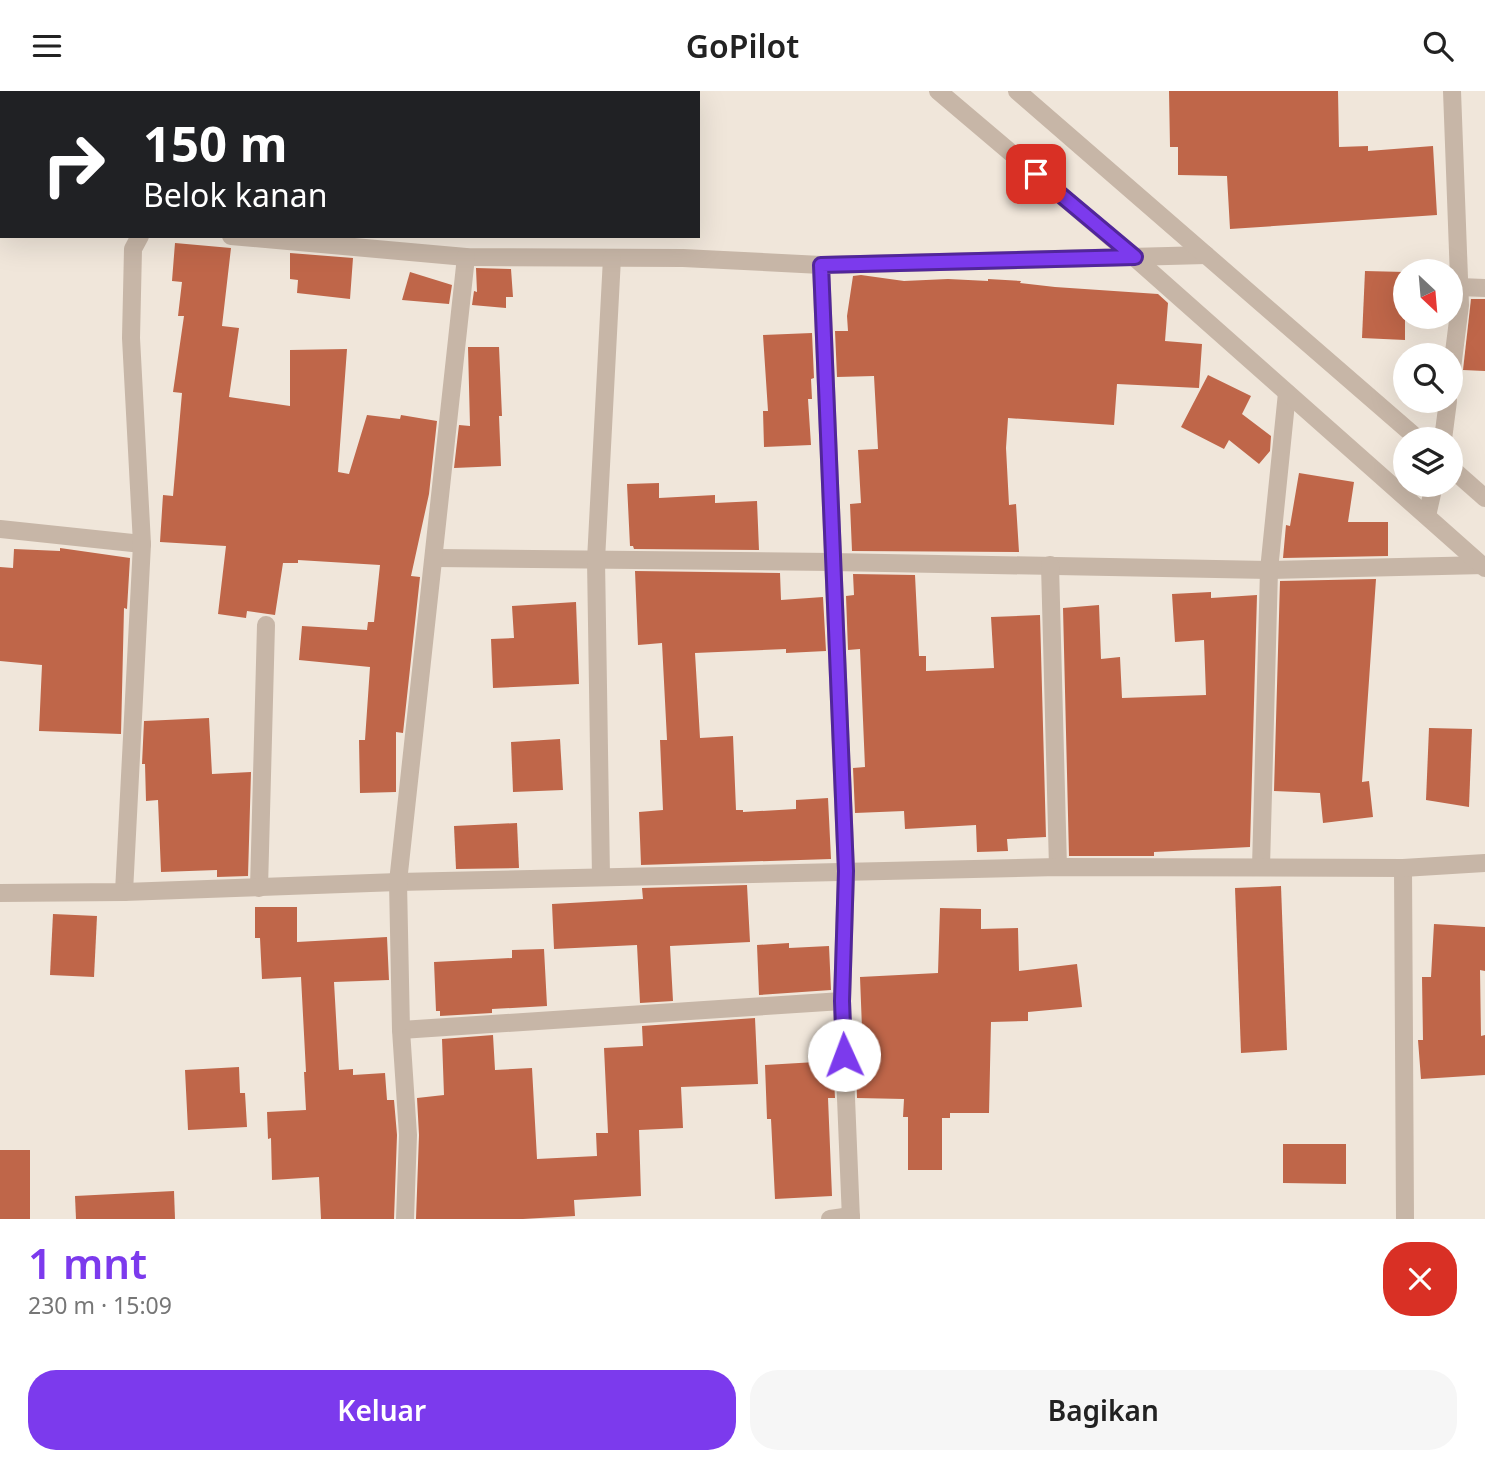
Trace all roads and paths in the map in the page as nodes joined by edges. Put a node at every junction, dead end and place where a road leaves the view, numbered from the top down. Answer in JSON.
{"nodes":[{"id":1,"x":938,"y":91,"type":"edge"},
{"id":2,"x":1017,"y":91,"type":"edge"},
{"id":3,"x":1452,"y":91,"type":"edge"},
{"id":4,"x":139,"y":238,"type":"edge"},
{"id":5,"x":253,"y":238,"type":"edge"},
{"id":6,"x":1206,"y":255,"type":"junction"},
{"id":7,"x":466,"y":257,"type":"junction"},
{"id":8,"x":1135,"y":257,"type":"junction"},
{"id":9,"x":612,"y":258,"type":"junction"},
{"id":10,"x":1458,"y":259,"type":"edge"},
{"id":11,"x":821,"y":265,"type":"junction"},
{"id":12,"x":1463,"y":287,"type":"edge"},
{"id":13,"x":1485,"y":288,"type":"edge"},
{"id":14,"x":1287,"y":393,"type":"junction"},
{"id":15,"x":1404,"y":427,"type":"edge"},
{"id":16,"x":1463,"y":479,"type":"edge"},
{"id":17,"x":1431,"y":497,"type":"edge"},
{"id":18,"x":1485,"y":498,"type":"edge"},
{"id":19,"x":1427,"y":516,"type":"junction"},
{"id":20,"x":0,"y":529,"type":"edge"},
{"id":21,"x":142,"y":544,"type":"junction"},
{"id":22,"x":435,"y":558,"type":"junction"},
{"id":23,"x":596,"y":559,"type":"junction"},
{"id":24,"x":832,"y":562,"type":"junction"},
{"id":25,"x":1050,"y":565,"type":"junction"},
{"id":26,"x":1484,"y":566,"type":"edge"},
{"id":27,"x":1269,"y":570,"type":"junction"},
{"id":28,"x":266,"y":625,"type":"dead end"},
{"id":29,"x":1485,"y":863,"type":"edge"},
{"id":30,"x":1058,"y":867,"type":"junction"},
{"id":31,"x":1261,"y":867,"type":"junction"},
{"id":32,"x":1403,"y":868,"type":"junction"},
{"id":33,"x":846,"y":871,"type":"junction"},
{"id":34,"x":601,"y":877,"type":"junction"},
{"id":35,"x":398,"y":882,"type":"junction"},
{"id":36,"x":258,"y":888,"type":"junction"},
{"id":37,"x":124,"y":892,"type":"junction"},
{"id":38,"x":0,"y":894,"type":"edge"},
{"id":39,"x":842,"y":1001,"type":"junction"},
{"id":40,"x":401,"y":1030,"type":"junction"},
{"id":41,"x":851,"y":1218,"type":"edge"},
{"id":42,"x":405,"y":1219,"type":"edge"},
{"id":43,"x":830,"y":1219,"type":"edge"},
{"id":44,"x":1405,"y":1219,"type":"edge"}],
"edges":[{"from":1,"to":8,"type":"street"},
{"from":2,"to":6,"type":"street"},
{"from":3,"to":10,"type":"street"},
{"from":4,"to":21,"type":"street"},
{"from":5,"to":7,"type":"street"},
{"from":6,"to":8,"type":"street"},
{"from":6,"to":15,"type":"street"},
{"from":7,"to":9,"type":"street"},
{"from":7,"to":22,"type":"street"},
{"from":8,"to":11,"type":"street"},
{"from":8,"to":14,"type":"street"},
{"from":9,"to":11,"type":"street"},
{"from":9,"to":23,"type":"street"},
{"from":11,"to":24,"type":"street"},
{"from":12,"to":13,"type":"street"},
{"from":14,"to":19,"type":"street"},
{"from":14,"to":27,"type":"street"},
{"from":16,"to":18,"type":"street"},
{"from":17,"to":19,"type":"street"},
{"from":19,"to":26,"type":"street"},
{"from":20,"to":21,"type":"street"},
{"from":21,"to":37,"type":"street"},
{"from":22,"to":23,"type":"street"},
{"from":22,"to":35,"type":"street"},
{"from":23,"to":24,"type":"street"},
{"from":23,"to":34,"type":"street"},
{"from":24,"to":25,"type":"street"},
{"from":24,"to":33,"type":"street"},
{"from":25,"to":27,"type":"street"},
{"from":25,"to":30,"type":"street"},
{"from":26,"to":27,"type":"street"},
{"from":27,"to":31,"type":"street"},
{"from":28,"to":36,"type":"street"},
{"from":29,"to":32,"type":"street"},
{"from":30,"to":31,"type":"street"},
{"from":30,"to":33,"type":"street"},
{"from":31,"to":32,"type":"street"},
{"from":32,"to":44,"type":"street"},
{"from":33,"to":34,"type":"street"},
{"from":33,"to":39,"type":"street"},
{"from":34,"to":35,"type":"street"},
{"from":35,"to":36,"type":"street"},
{"from":35,"to":40,"type":"street"},
{"from":36,"to":37,"type":"street"},
{"from":37,"to":38,"type":"street"},
{"from":39,"to":40,"type":"street"},
{"from":39,"to":41,"type":"street"},
{"from":40,"to":42,"type":"street"},
{"from":41,"to":43,"type":"street"}]}
